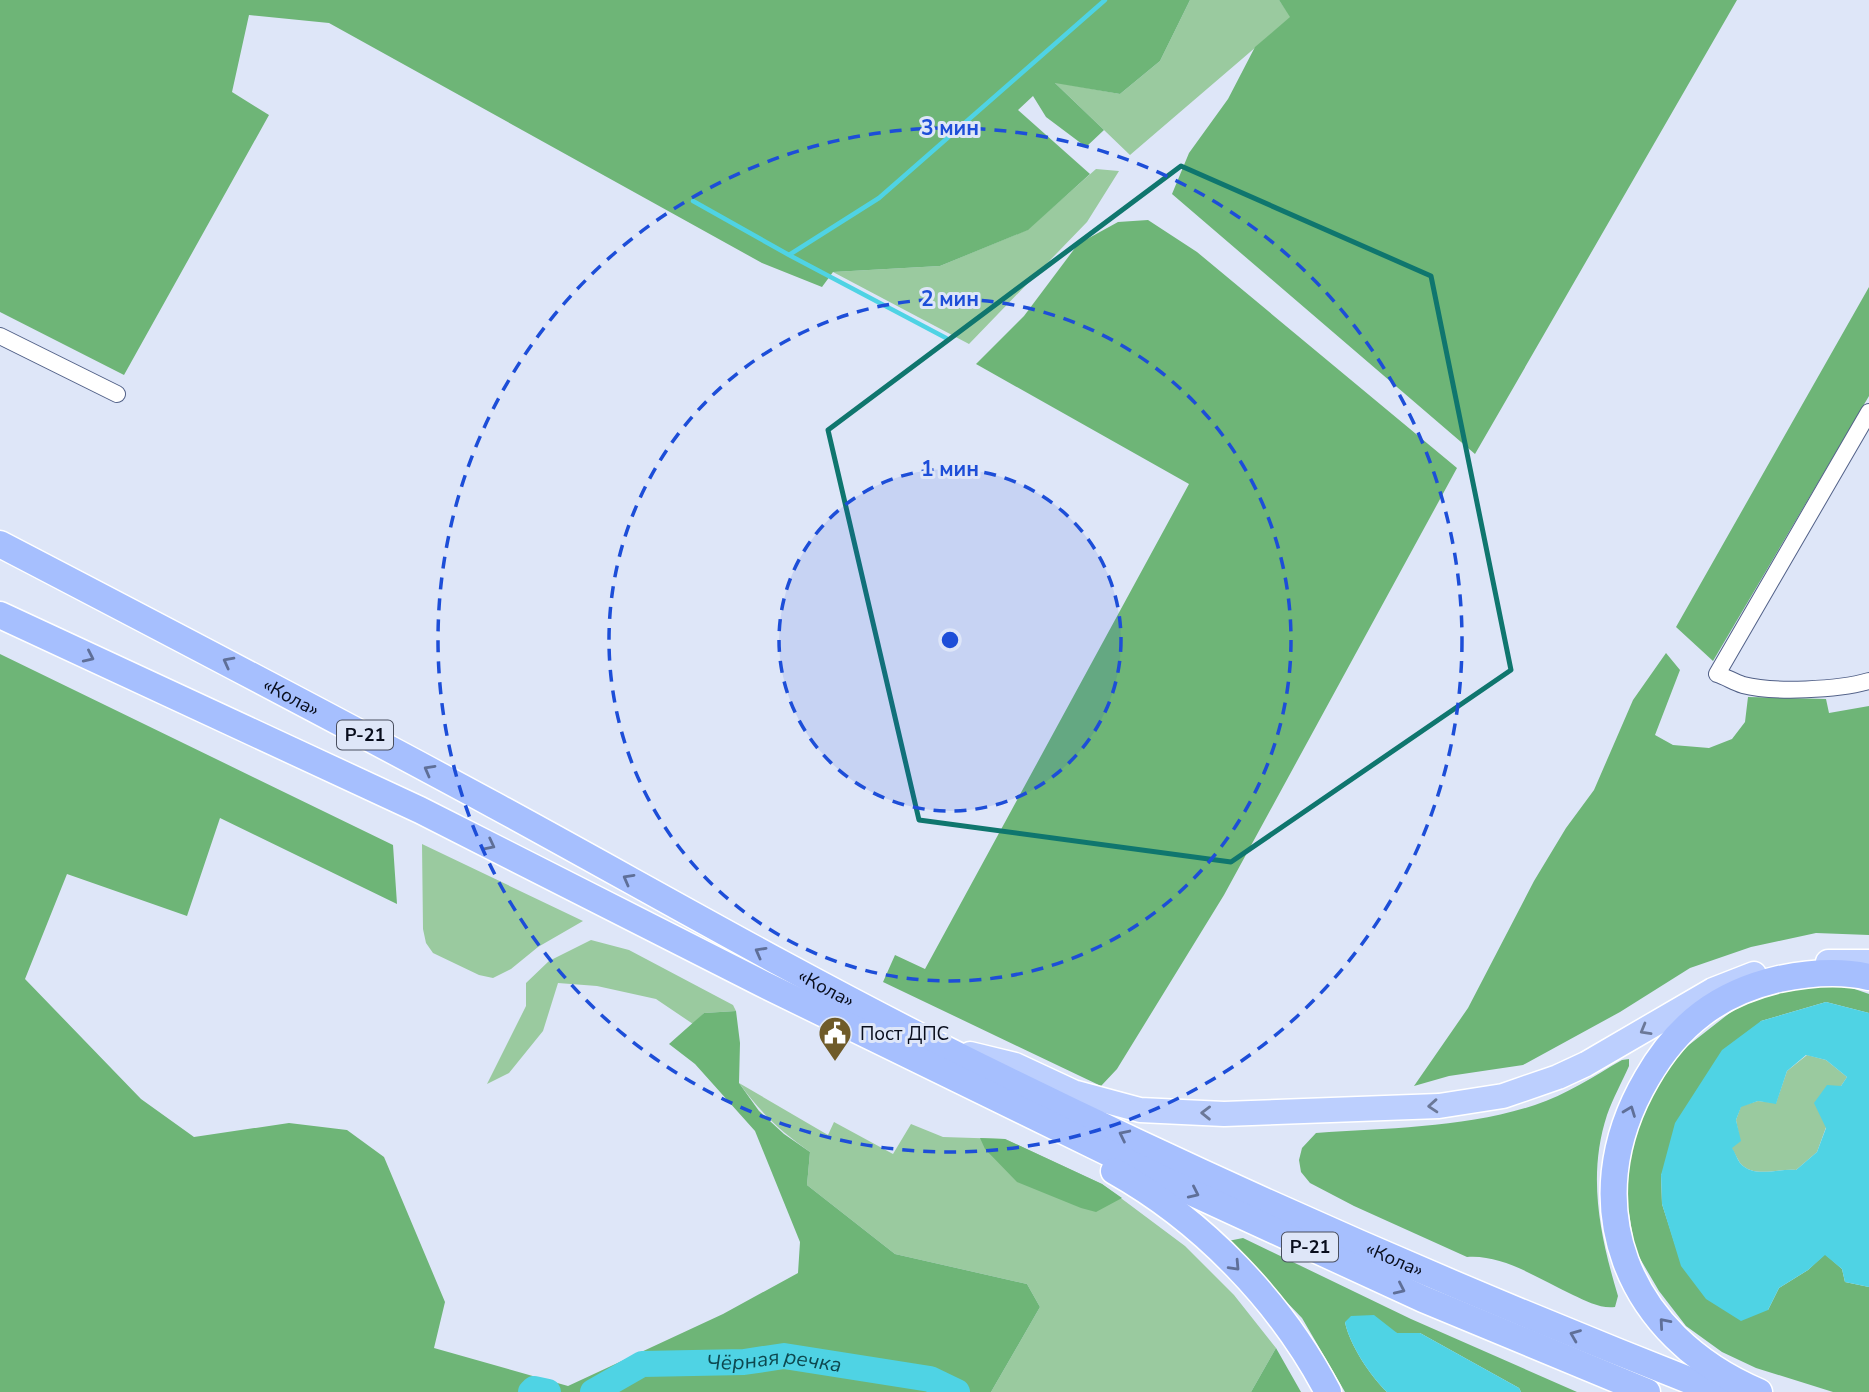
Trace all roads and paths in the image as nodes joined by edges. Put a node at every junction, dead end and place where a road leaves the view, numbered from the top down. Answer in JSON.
{"nodes":[{"id":1,"x":0,"y":336,"type":"edge"},
{"id":2,"x":117,"y":394,"type":"dead end"},
{"id":3,"x":1869,"y":412,"type":"edge"},
{"id":4,"x":0,"y":544,"type":"edge"},
{"id":5,"x":0,"y":615,"type":"edge"},
{"id":6,"x":1869,"y":681,"type":"edge"},
{"id":7,"x":1869,"y":962,"type":"edge"},
{"id":8,"x":1869,"y":978,"type":"edge"},
{"id":9,"x":937,"y":1045,"type":"junction"},
{"id":10,"x":978,"y":1089,"type":"junction"},
{"id":11,"x":1328,"y":1392,"type":"edge"},
{"id":12,"x":1647,"y":1392,"type":"edge"},
{"id":13,"x":1719,"y":1392,"type":"edge"},
{"id":14,"x":1759,"y":1392,"type":"edge"}],
"edges":[{"from":1,"to":2,"type":"street"},
{"from":3,"to":6,"type":"street"},
{"from":9,"to":4,"type":"highway","name":"«Кола»","number":"Р-21","one_way":true},
{"from":5,"to":10,"type":"highway","name":"«Кола»","number":"Р-21","one_way":true},
{"from":7,"to":9,"type":"main road","one_way":true},
{"from":14,"to":8,"type":"highway","one_way":true},
{"from":13,"to":9,"type":"highway","name":"«Кола»","number":"Р-21","one_way":true},
{"from":10,"to":11,"type":"highway","one_way":true},
{"from":10,"to":12,"type":"highway","name":"«Кола»","number":"Р-21","one_way":true}]}
